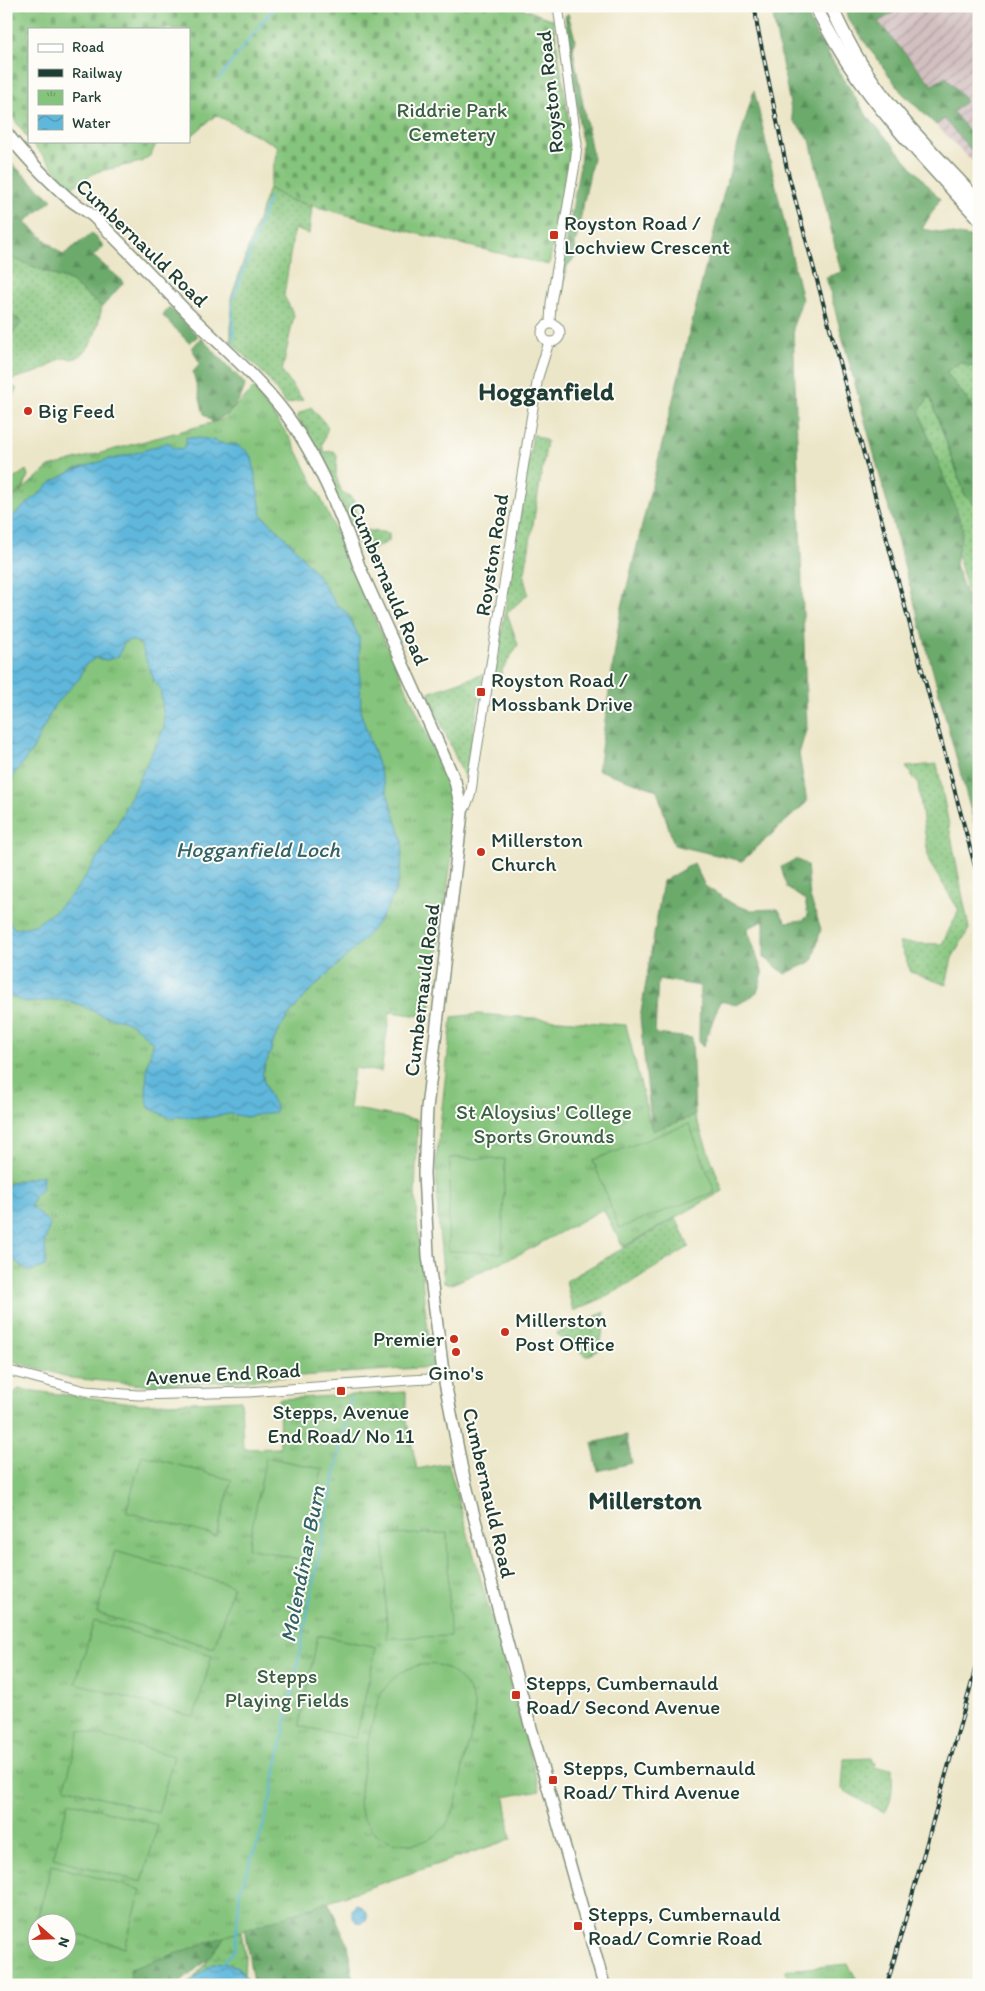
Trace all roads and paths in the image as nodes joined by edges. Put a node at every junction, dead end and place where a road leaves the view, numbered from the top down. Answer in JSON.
{"nodes":[{"id":1,"x":558,"y":6,"type":"edge"},
{"id":2,"x":815,"y":6,"type":"edge"},
{"id":3,"x":830,"y":6,"type":"edge"},
{"id":4,"x":6,"y":132,"type":"edge"},
{"id":5,"x":979,"y":202,"type":"edge"},
{"id":6,"x":979,"y":219,"type":"edge"},
{"id":7,"x":550,"y":323,"type":"junction"},
{"id":8,"x":549,"y":342,"type":"junction"},
{"id":9,"x":473,"y":774,"type":"junction"},
{"id":10,"x":459,"y":795,"type":"junction"},
{"id":11,"x":462,"y":813,"type":"junction"},
{"id":12,"x":6,"y":1370,"type":"edge"},
{"id":13,"x":443,"y":1372,"type":"junction"},
{"id":14,"x":604,"y":1985,"type":"edge"}],
"edges":[{"from":1,"to":7,"type":"street","name":"Royston Road"},
{"from":2,"to":6,"type":"highway"},
{"from":3,"to":5,"type":"highway"},
{"from":4,"to":10,"type":"main road","name":"Cumbernauld Road"},
{"from":7,"to":8,"type":"street"},
{"from":7,"to":8,"type":"street"},
{"from":8,"to":9,"type":"street","name":"Royston Road"},
{"from":9,"to":10,"type":"street","name":"Royston Road"},
{"from":9,"to":11,"type":"street","name":"Royston Road"},
{"from":10,"to":11,"type":"main road","name":"Cumbernauld Road"},
{"from":11,"to":13,"type":"main road","name":"Cumbernauld Road"},
{"from":12,"to":13,"type":"street","name":"Avenue End Road"},
{"from":13,"to":14,"type":"main road","name":"Cumbernauld Road"}]}
